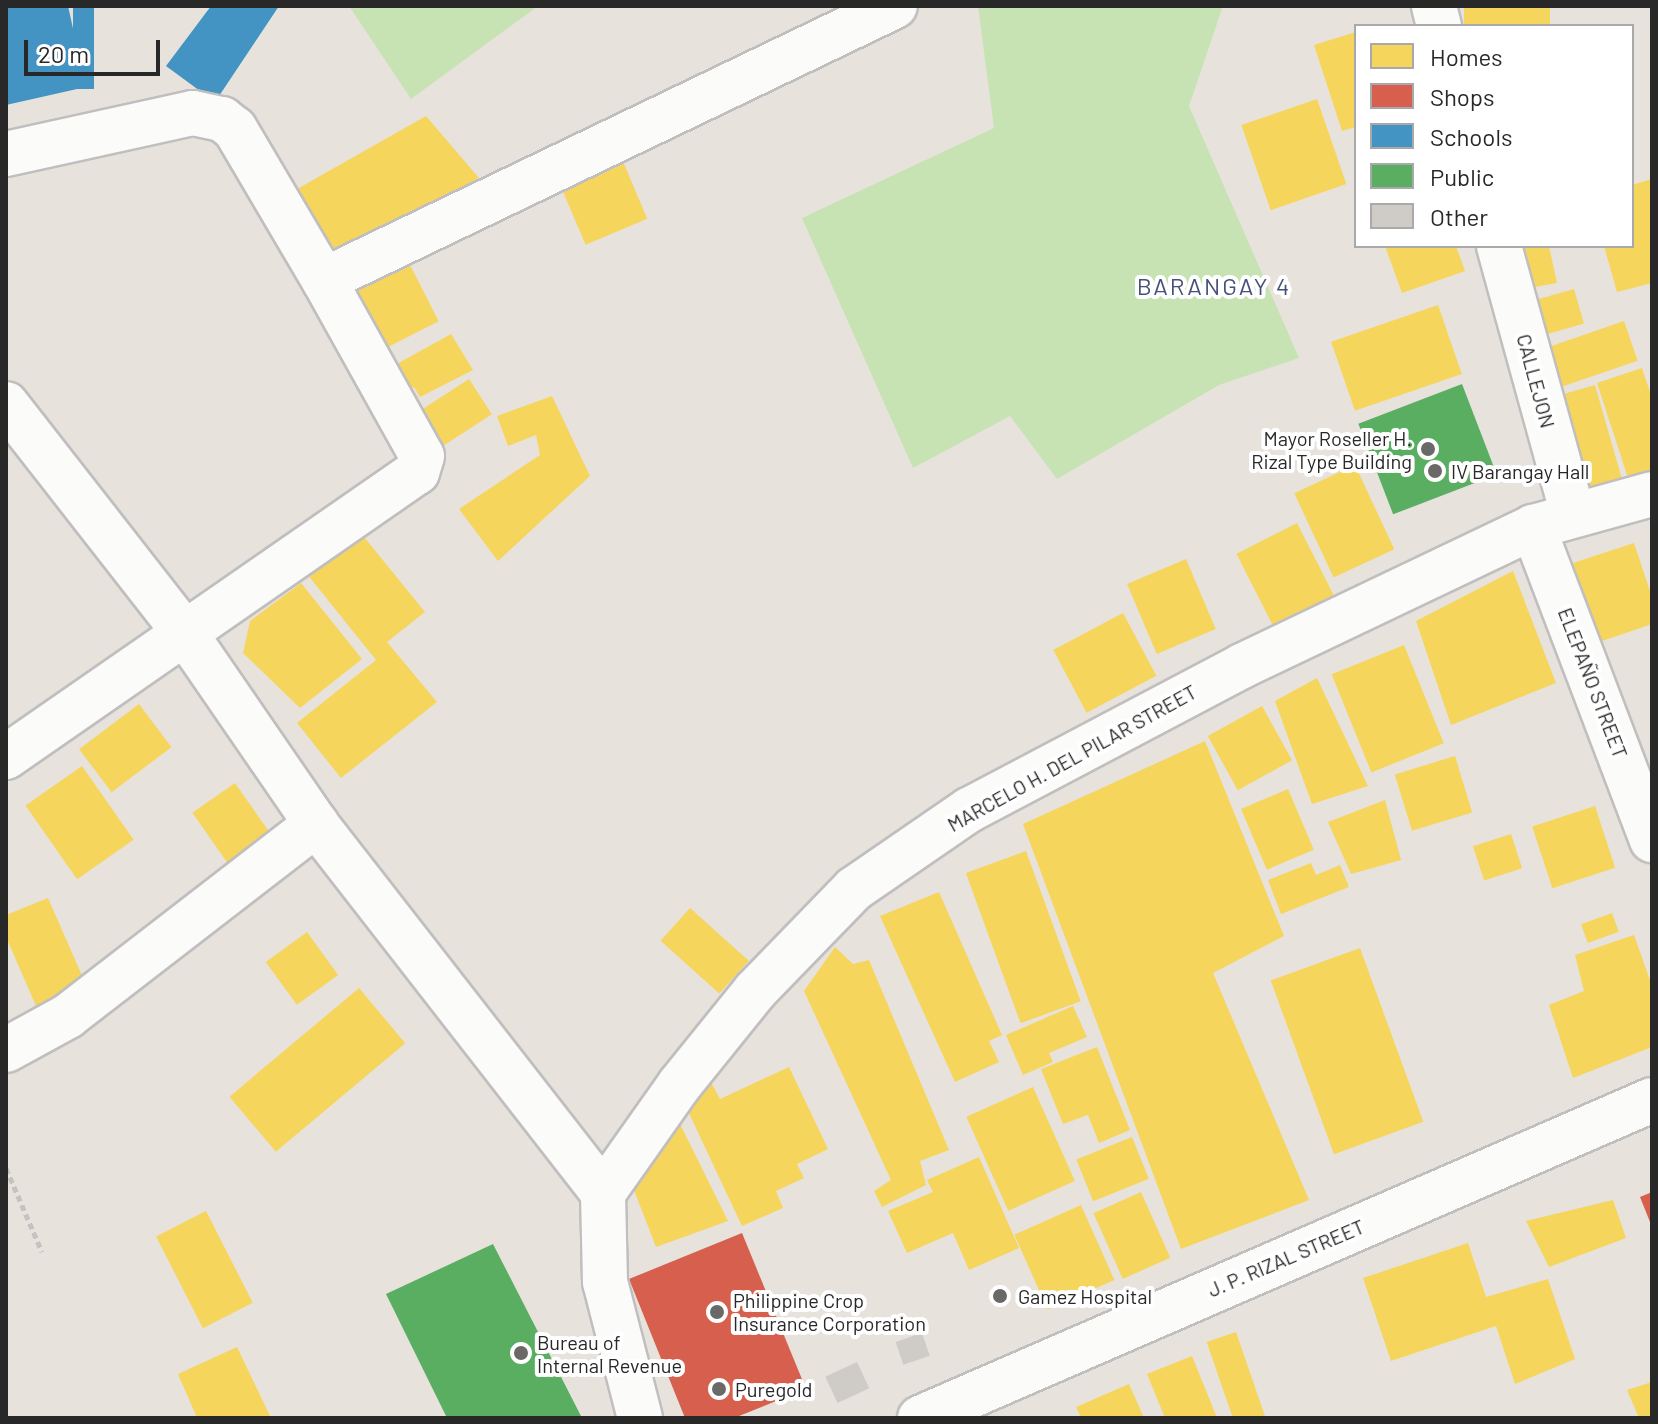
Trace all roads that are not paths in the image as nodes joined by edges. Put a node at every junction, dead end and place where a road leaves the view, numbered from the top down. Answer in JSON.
{"nodes":[{"id":1,"x":895,"y":6,"type":"edge"},
{"id":2,"x":6,"y":154,"type":"edge"},
{"id":3,"x":1499,"y":248,"type":"edge"},
{"id":4,"x":324,"y":280,"type":"junction"},
{"id":5,"x":6,"y":404,"type":"edge"},
{"id":6,"x":1652,"y":494,"type":"edge"},
{"id":7,"x":1553,"y":521,"type":"junction"},
{"id":8,"x":187,"y":636,"type":"junction"},
{"id":9,"x":6,"y":757,"type":"edge"},
{"id":10,"x":316,"y":824,"type":"junction"},
{"id":11,"x":1652,"y":840,"type":"edge"},
{"id":12,"x":6,"y":1050,"type":"edge"},
{"id":13,"x":1652,"y":1100,"type":"edge"},
{"id":14,"x":603,"y":1193,"type":"junction"},
{"id":15,"x":640,"y":1418,"type":"edge"},
{"id":16,"x":920,"y":1418,"type":"edge"}],
"edges":[{"from":1,"to":4,"type":"street"},
{"from":2,"to":4,"type":"street"},
{"from":3,"to":7,"type":"street","name":"CALLEJON"},
{"from":4,"to":8,"type":"street"},
{"from":5,"to":8,"type":"street"},
{"from":6,"to":7,"type":"street","name":"MARCELO H. DEL PILAR STREET"},
{"from":7,"to":11,"type":"street","name":"ELEPAÑO STREET"},
{"from":7,"to":14,"type":"street","name":"MARCELO H. DEL PILAR STREET"},
{"from":8,"to":9,"type":"street"},
{"from":8,"to":10,"type":"street"},
{"from":10,"to":12,"type":"street"},
{"from":10,"to":14,"type":"street"},
{"from":13,"to":16,"type":"street","name":"J. P. RIZAL STREET"},
{"from":14,"to":15,"type":"street"}]}
